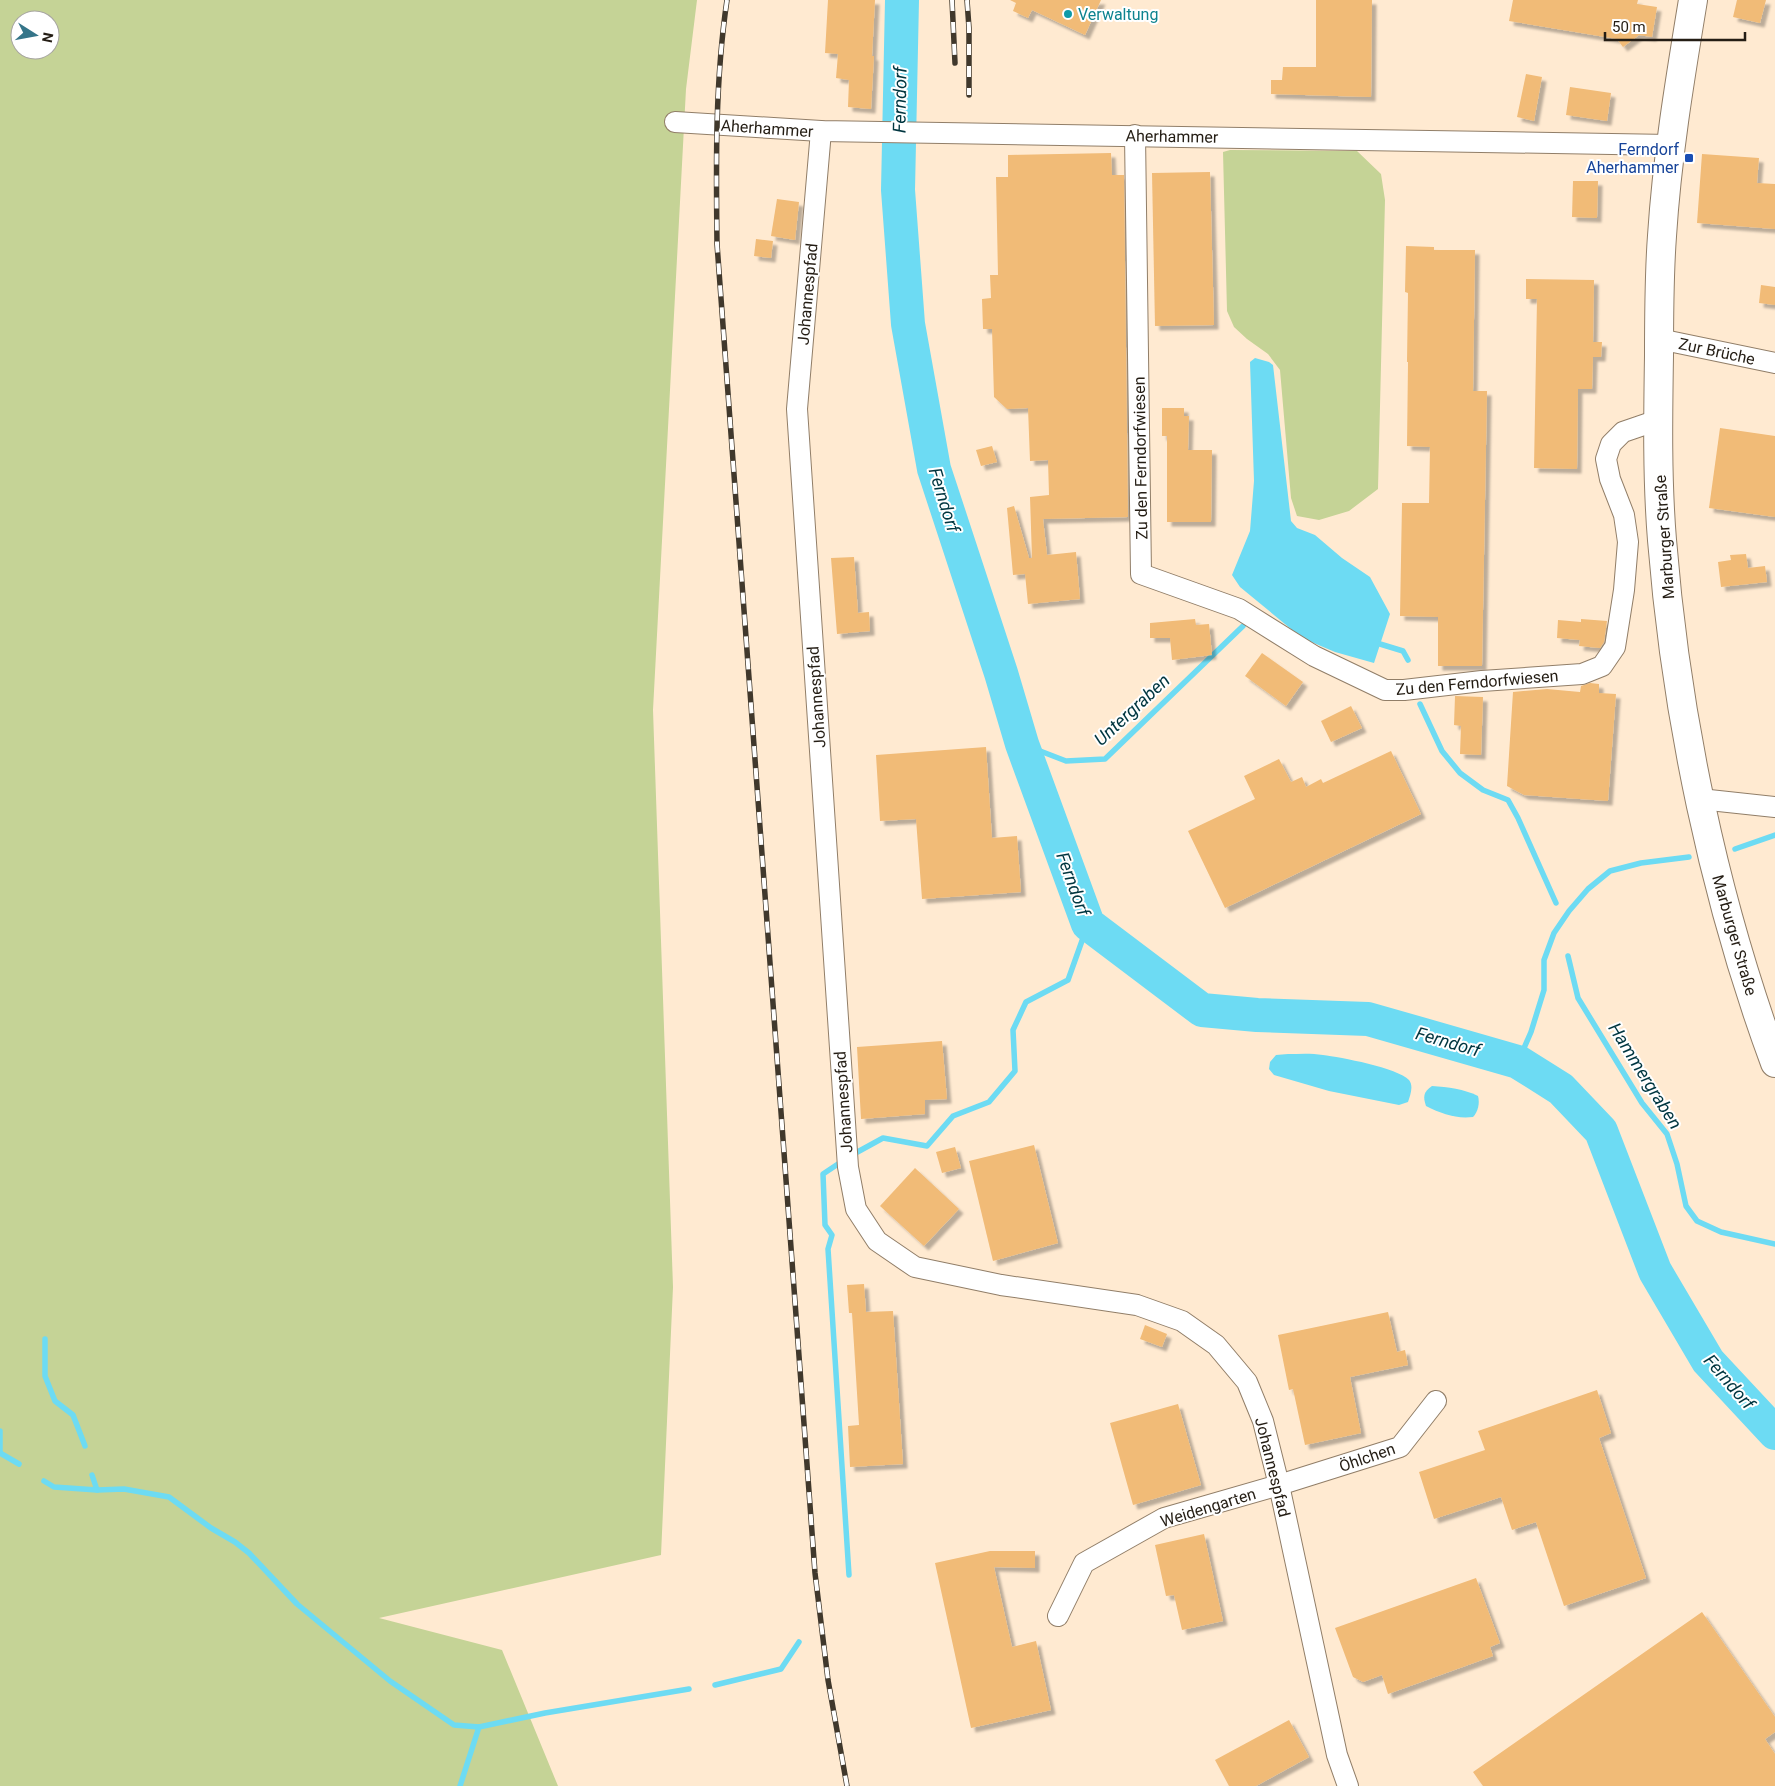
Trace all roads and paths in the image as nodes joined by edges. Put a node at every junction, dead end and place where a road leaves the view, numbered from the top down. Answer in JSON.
{"nodes":[{"id":1,"x":1693,"y":0,"type":"edge"},
{"id":2,"x":674,"y":122,"type":"dead end"},
{"id":3,"x":821,"y":131,"type":"junction"},
{"id":4,"x":1136,"y":136,"type":"junction"},
{"id":5,"x":1670,"y":145,"type":"junction"},
{"id":6,"x":1659,"y":339,"type":"junction"},
{"id":7,"x":1775,"y":363,"type":"edge"},
{"id":8,"x":1658,"y":420,"type":"junction"},
{"id":9,"x":1700,"y":799,"type":"junction"},
{"id":10,"x":1775,"y":807,"type":"edge"},
{"id":11,"x":1775,"y":1063,"type":"edge"},
{"id":12,"x":1436,"y":1401,"type":"dead end"},
{"id":13,"x":1279,"y":1486,"type":"junction"},
{"id":14,"x":1058,"y":1616,"type":"dead end"},
{"id":15,"x":1348,"y":1786,"type":"edge"}],
"edges":[{"from":1,"to":5,"type":"main road","name":"Marburger Straße"},
{"from":2,"to":3,"type":"street","name":"Aherhammer"},
{"from":3,"to":4,"type":"street","name":"Aherhammer"},
{"from":3,"to":13,"type":"street","name":"Johannespfad"},
{"from":4,"to":5,"type":"street","name":"Aherhammer"},
{"from":4,"to":8,"type":"street","name":"Zu den Ferndorfwiesen"},
{"from":5,"to":6,"type":"main road","name":"Marburger Straße"},
{"from":6,"to":7,"type":"street","name":"Zur Brüche"},
{"from":6,"to":8,"type":"main road","name":"Marburger Straße"},
{"from":8,"to":9,"type":"main road","name":"Marburger Straße"},
{"from":9,"to":10,"type":"street"},
{"from":9,"to":11,"type":"main road","name":"Marburger Straße"},
{"from":12,"to":13,"type":"street","name":"Öhlchen"},
{"from":13,"to":14,"type":"street","name":"Weidengarten"},
{"from":13,"to":15,"type":"street","name":"Johannespfad"}]}
